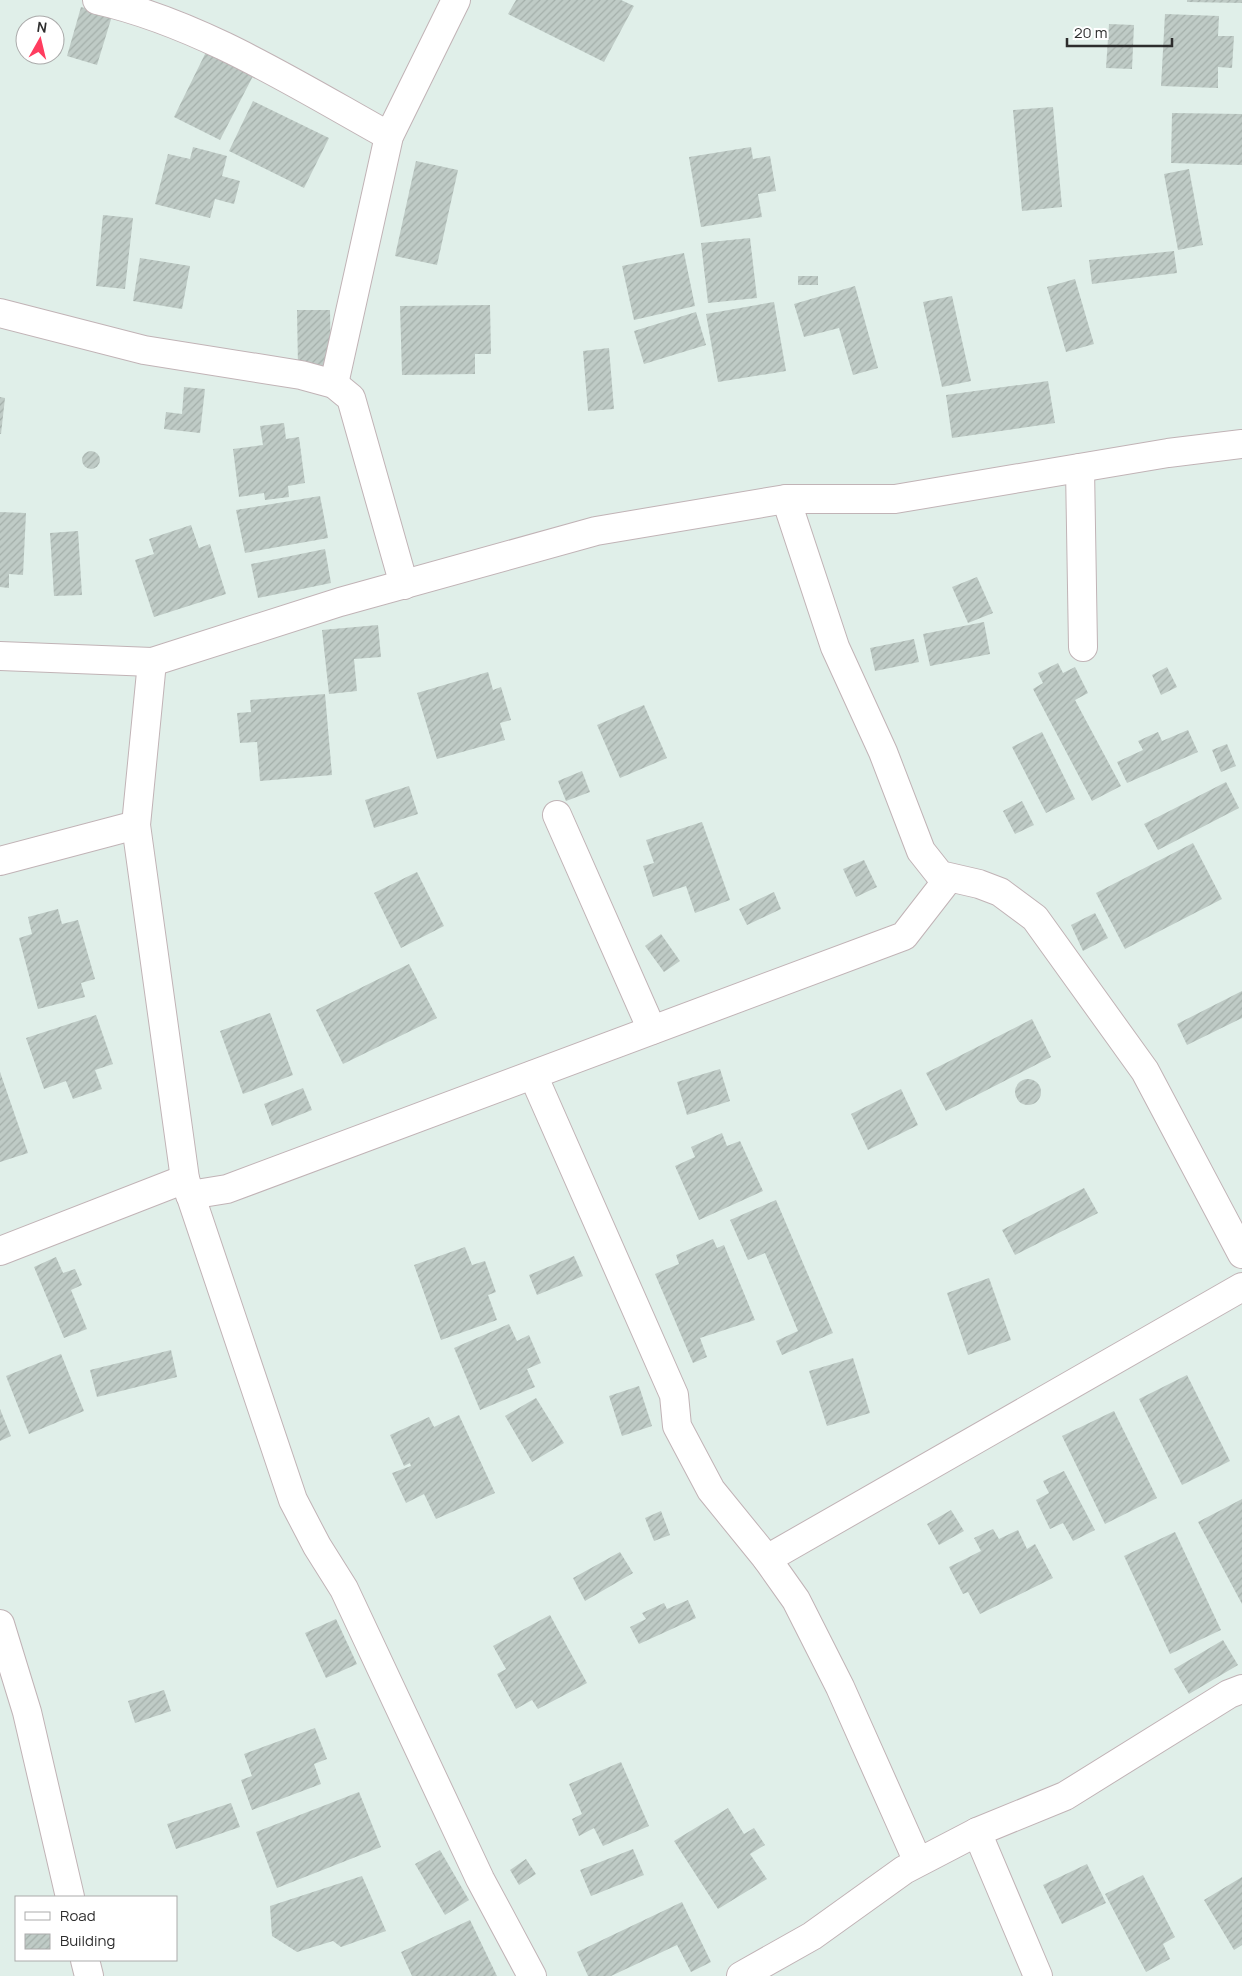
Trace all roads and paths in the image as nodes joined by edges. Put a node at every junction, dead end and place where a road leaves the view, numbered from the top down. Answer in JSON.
{"nodes":[{"id":1,"x":97,"y":0,"type":"edge"},
{"id":2,"x":456,"y":0,"type":"edge"},
{"id":3,"x":390,"y":136,"type":"junction"},
{"id":4,"x":0,"y":313,"type":"edge"},
{"id":5,"x":334,"y":384,"type":"junction"},
{"id":6,"x":1242,"y":444,"type":"edge"},
{"id":7,"x":1080,"y":468,"type":"junction"},
{"id":8,"x":786,"y":499,"type":"junction"},
{"id":9,"x":404,"y":585,"type":"junction"},
{"id":10,"x":1083,"y":647,"type":"dead end"},
{"id":11,"x":0,"y":656,"type":"edge"},
{"id":12,"x":152,"y":662,"type":"junction"},
{"id":13,"x":557,"y":815,"type":"dead end"},
{"id":14,"x":136,"y":824,"type":"junction"},
{"id":15,"x":0,"y":861,"type":"edge"},
{"id":16,"x":949,"y":878,"type":"junction"},
{"id":17,"x":652,"y":1030,"type":"junction"},
{"id":18,"x":533,"y":1075,"type":"junction"},
{"id":19,"x":187,"y":1187,"type":"junction"},
{"id":20,"x":0,"y":1250,"type":"edge"},
{"id":21,"x":1242,"y":1254,"type":"edge"},
{"id":22,"x":1242,"y":1287,"type":"edge"},
{"id":23,"x":767,"y":1559,"type":"junction"},
{"id":24,"x":0,"y":1624,"type":"edge"},
{"id":25,"x":1242,"y":1689,"type":"edge"},
{"id":26,"x":977,"y":1832,"type":"junction"},
{"id":27,"x":918,"y":1862,"type":"junction"},
{"id":28,"x":70,"y":1896,"type":"edge"},
{"id":29,"x":85,"y":1961,"type":"edge"},
{"id":30,"x":89,"y":1976,"type":"edge"},
{"id":31,"x":532,"y":1976,"type":"edge"},
{"id":32,"x":740,"y":1976,"type":"edge"},
{"id":33,"x":1038,"y":1976,"type":"edge"}],
"edges":[{"from":1,"to":3,"type":"street"},
{"from":2,"to":3,"type":"street"},
{"from":3,"to":5,"type":"street"},
{"from":4,"to":5,"type":"street"},
{"from":5,"to":9,"type":"street"},
{"from":6,"to":7,"type":"street"},
{"from":7,"to":8,"type":"street"},
{"from":7,"to":10,"type":"street"},
{"from":8,"to":9,"type":"street"},
{"from":8,"to":16,"type":"street"},
{"from":9,"to":12,"type":"street"},
{"from":11,"to":12,"type":"street"},
{"from":12,"to":14,"type":"street"},
{"from":13,"to":17,"type":"street"},
{"from":14,"to":15,"type":"street"},
{"from":14,"to":19,"type":"street"},
{"from":16,"to":17,"type":"street"},
{"from":16,"to":21,"type":"street"},
{"from":17,"to":18,"type":"street"},
{"from":18,"to":19,"type":"street"},
{"from":18,"to":23,"type":"street"},
{"from":19,"to":20,"type":"street"},
{"from":19,"to":31,"type":"street"},
{"from":22,"to":23,"type":"street"},
{"from":23,"to":27,"type":"street"},
{"from":24,"to":28,"type":"street"},
{"from":25,"to":26,"type":"street"},
{"from":26,"to":27,"type":"street"},
{"from":26,"to":33,"type":"street"},
{"from":27,"to":32,"type":"street"},
{"from":29,"to":30,"type":"street"}]}
